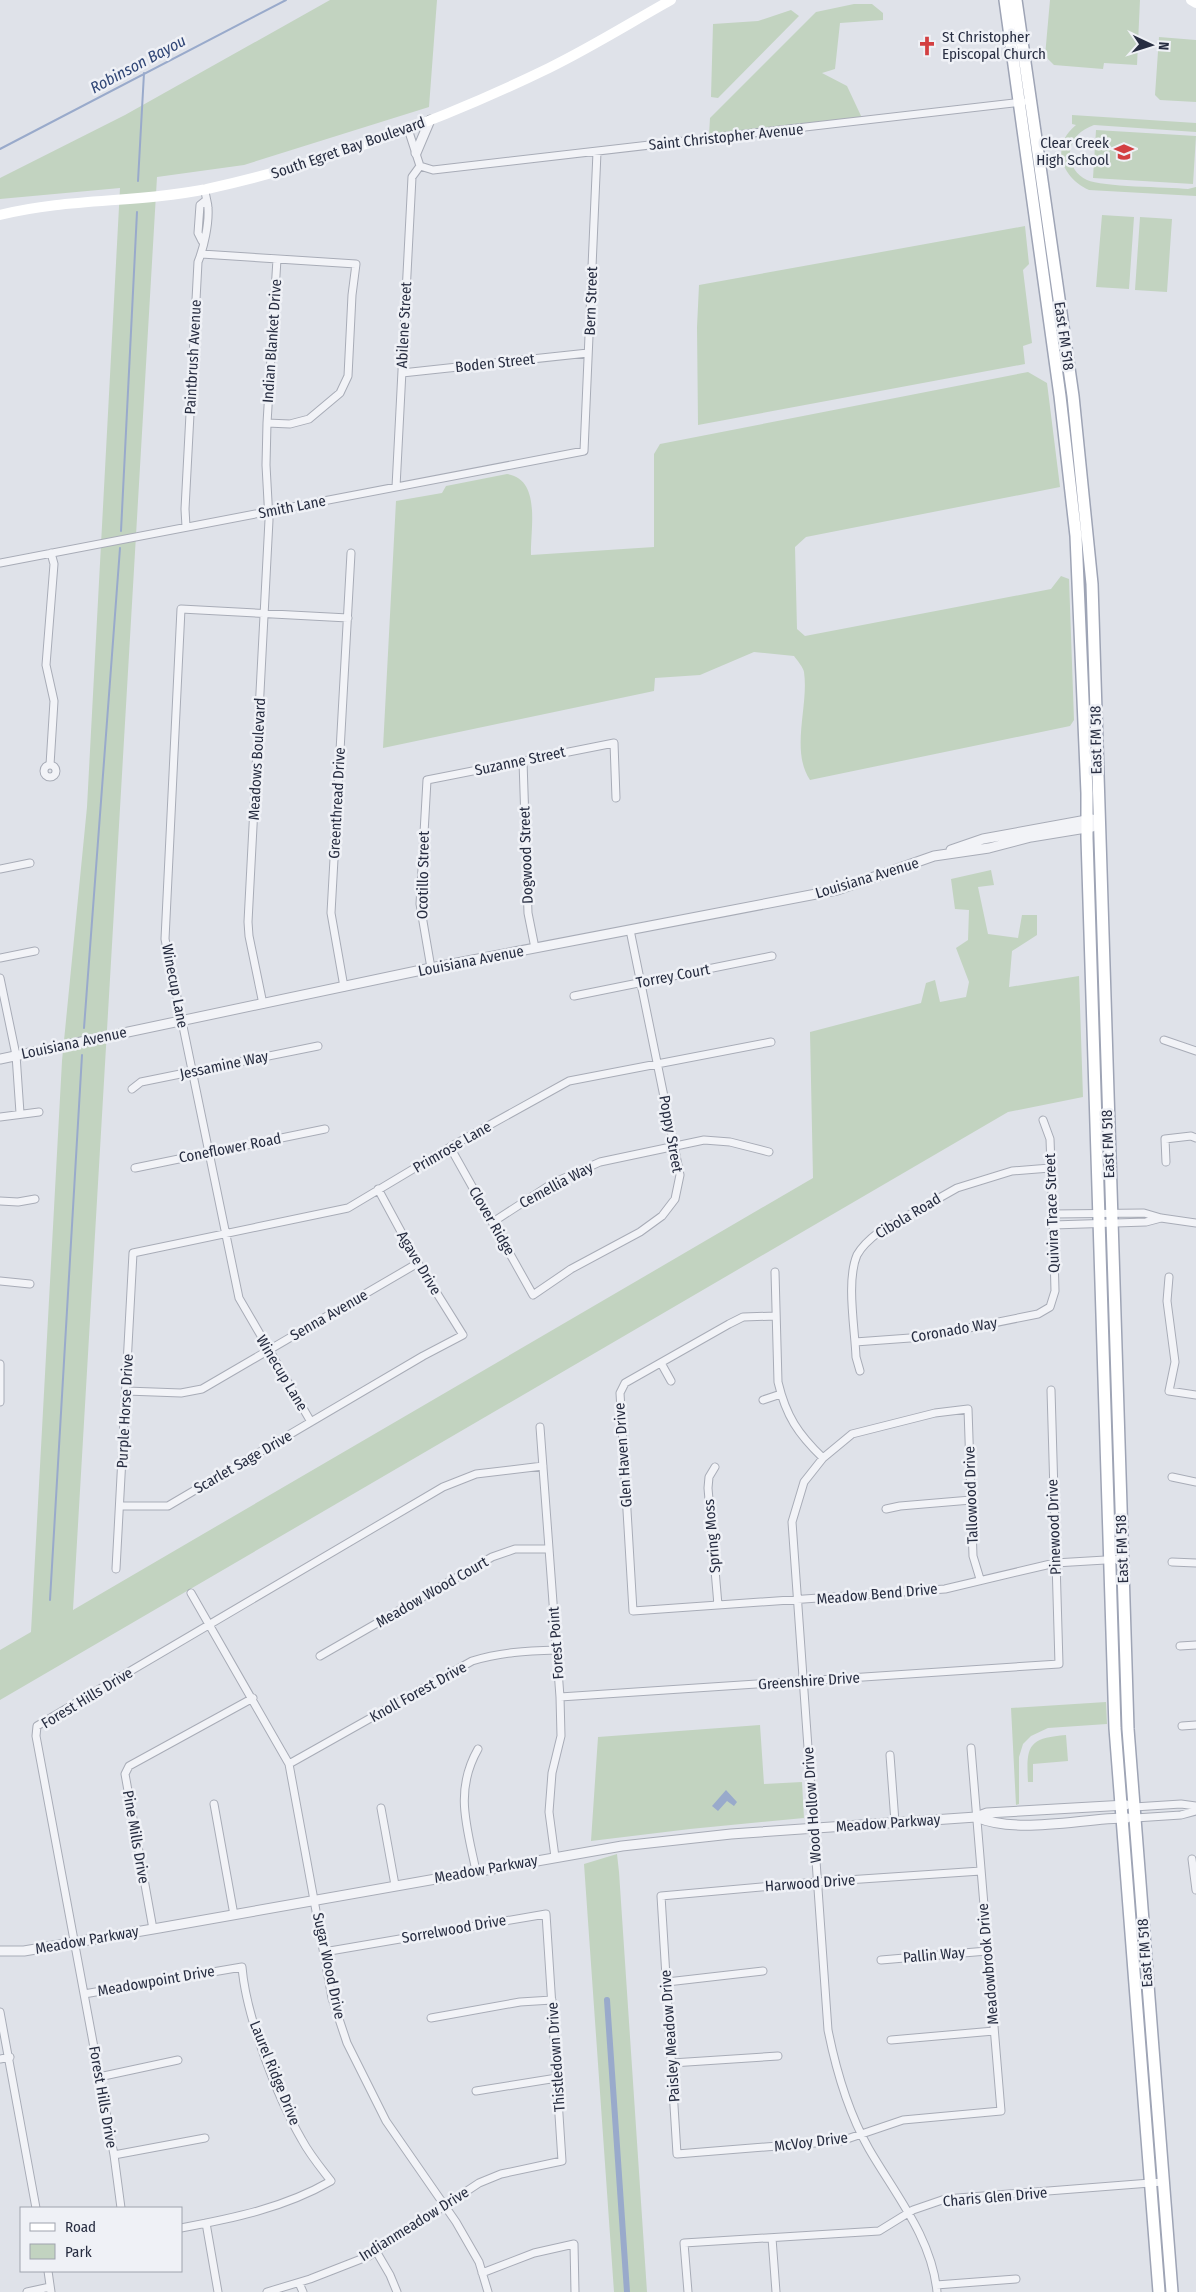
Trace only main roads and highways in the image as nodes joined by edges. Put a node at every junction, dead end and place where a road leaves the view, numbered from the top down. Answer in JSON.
{"nodes":[{"id":1,"x":671,"y":0,"type":"edge"},
{"id":2,"x":1004,"y":0,"type":"edge"},
{"id":3,"x":1016,"y":0,"type":"edge"},
{"id":4,"x":1191,"y":0,"type":"edge"},
{"id":5,"x":1196,"y":3,"type":"edge"},
{"id":6,"x":1041,"y":165,"type":"junction"},
{"id":7,"x":1027,"y":168,"type":"junction"},
{"id":8,"x":0,"y":215,"type":"edge"},
{"id":9,"x":1060,"y":301,"type":"junction"},
{"id":10,"x":1047,"y":305,"type":"junction"},
{"id":11,"x":1060,"y":396,"type":"junction"},
{"id":12,"x":1072,"y":396,"type":"junction"},
{"id":13,"x":1068,"y":467,"type":"junction"},
{"id":14,"x":1080,"y":467,"type":"junction"},
{"id":15,"x":1092,"y":584,"type":"junction"},
{"id":16,"x":1078,"y":585,"type":"junction"},
{"id":17,"x":1083,"y":699,"type":"junction"},
{"id":18,"x":1095,"y":699,"type":"junction"},
{"id":19,"x":1093,"y":823,"type":"junction"},
{"id":20,"x":1096,"y":942,"type":"junction"},
{"id":21,"x":1152,"y":2038,"type":"junction"},
{"id":22,"x":1139,"y":2041,"type":"junction"},
{"id":23,"x":1159,"y":2292,"type":"edge"},
{"id":24,"x":1172,"y":2292,"type":"edge"}],
"edges":[{"from":1,"to":8,"type":"main road","name":"South Egret Bay Boulevard"},
{"from":2,"to":7,"type":"main road","name":"East FM 518"},
{"from":3,"to":6,"type":"main road","name":"East FM 518"},
{"from":4,"to":5,"type":"main road"},
{"from":6,"to":7,"type":"main road"},
{"from":6,"to":9,"type":"main road","name":"East FM 518"},
{"from":7,"to":10,"type":"main road","name":"East FM 518"},
{"from":9,"to":10,"type":"main road"},
{"from":9,"to":12,"type":"main road","name":"East FM 518"},
{"from":10,"to":11,"type":"main road","name":"East FM 518"},
{"from":11,"to":12,"type":"main road"},
{"from":11,"to":13,"type":"main road","name":"East FM 518"},
{"from":12,"to":14,"type":"main road","name":"East FM 518"},
{"from":13,"to":14,"type":"main road"},
{"from":13,"to":16,"type":"main road","name":"East FM 518"},
{"from":14,"to":15,"type":"main road","name":"East FM 518"},
{"from":15,"to":16,"type":"main road"},
{"from":15,"to":18,"type":"main road","name":"East FM 518"},
{"from":16,"to":17,"type":"main road","name":"East FM 518"},
{"from":17,"to":18,"type":"main road"},
{"from":17,"to":19,"type":"main road","name":"East FM 518"},
{"from":18,"to":19,"type":"main road","name":"East FM 518"},
{"from":19,"to":20,"type":"main road","name":"East FM 518"},
{"from":20,"to":21,"type":"main road","name":"East FM 518"},
{"from":20,"to":22,"type":"main road","name":"East FM 518"},
{"from":21,"to":22,"type":"main road"},
{"from":21,"to":24,"type":"main road","name":"East FM 518"},
{"from":22,"to":23,"type":"main road","name":"East FM 518"}]}
